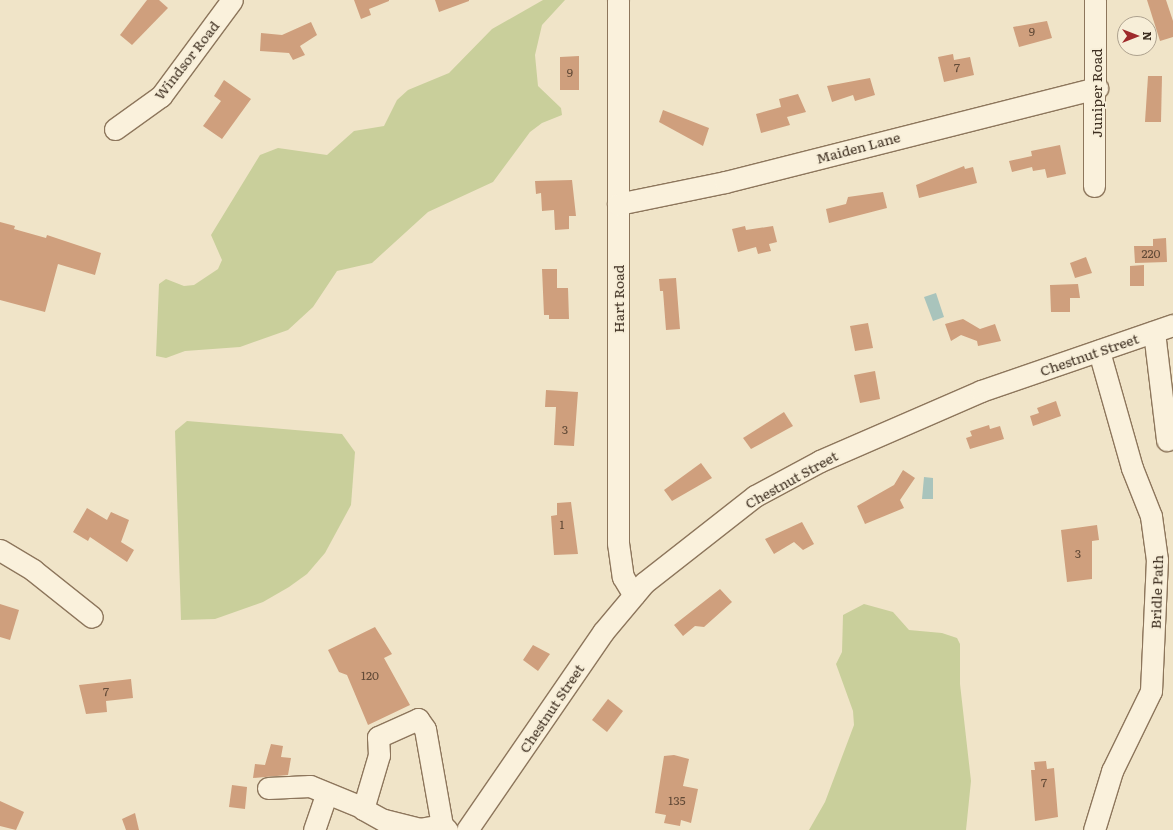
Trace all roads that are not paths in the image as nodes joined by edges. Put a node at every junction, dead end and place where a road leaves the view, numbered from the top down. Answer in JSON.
{"nodes":[{"id":1,"x":232,"y":0,"type":"edge"},
{"id":2,"x":618,"y":0,"type":"edge"},
{"id":3,"x":1095,"y":0,"type":"edge"},
{"id":4,"x":1097,"y":88,"type":"junction"},
{"id":5,"x":115,"y":129,"type":"dead end"},
{"id":6,"x":1094,"y":186,"type":"dead end"},
{"id":7,"x":618,"y":204,"type":"junction"},
{"id":8,"x":1163,"y":328,"type":"edge"},
{"id":9,"x":1099,"y":351,"type":"junction"},
{"id":10,"x":1167,"y":440,"type":"dead end"},
{"id":11,"x":0,"y":550,"type":"edge"},
{"id":12,"x":634,"y":595,"type":"junction"},
{"id":13,"x":92,"y":617,"type":"dead end"},
{"id":14,"x":268,"y":788,"type":"dead end"},
{"id":15,"x":326,"y":795,"type":"junction"},
{"id":16,"x":364,"y":808,"type":"junction"},
{"id":17,"x":445,"y":828,"type":"edge"},
{"id":18,"x":314,"y":830,"type":"edge"},
{"id":19,"x":467,"y":830,"type":"edge"},
{"id":20,"x":1094,"y":830,"type":"edge"}],
"edges":[{"from":1,"to":5,"type":"street","name":"Windsor Road"},
{"from":2,"to":7,"type":"street","name":"Hart Road"},
{"from":3,"to":4,"type":"street","name":"Juniper Road"},
{"from":4,"to":6,"type":"street","name":"Juniper Road"},
{"from":4,"to":7,"type":"street","name":"Maiden Lane"},
{"from":7,"to":12,"type":"street","name":"Hart Road"},
{"from":8,"to":9,"type":"street","name":"Chestnut Street"},
{"from":8,"to":10,"type":"street"},
{"from":9,"to":12,"type":"street","name":"Chestnut Street"},
{"from":9,"to":20,"type":"street","name":"Bridle Path"},
{"from":11,"to":13,"type":"street"},
{"from":12,"to":19,"type":"street","name":"Chestnut Street"},
{"from":14,"to":15,"type":"street"},
{"from":15,"to":16,"type":"street"},
{"from":15,"to":18,"type":"street"},
{"from":16,"to":17,"type":"street"},
{"from":16,"to":17,"type":"street"}]}
